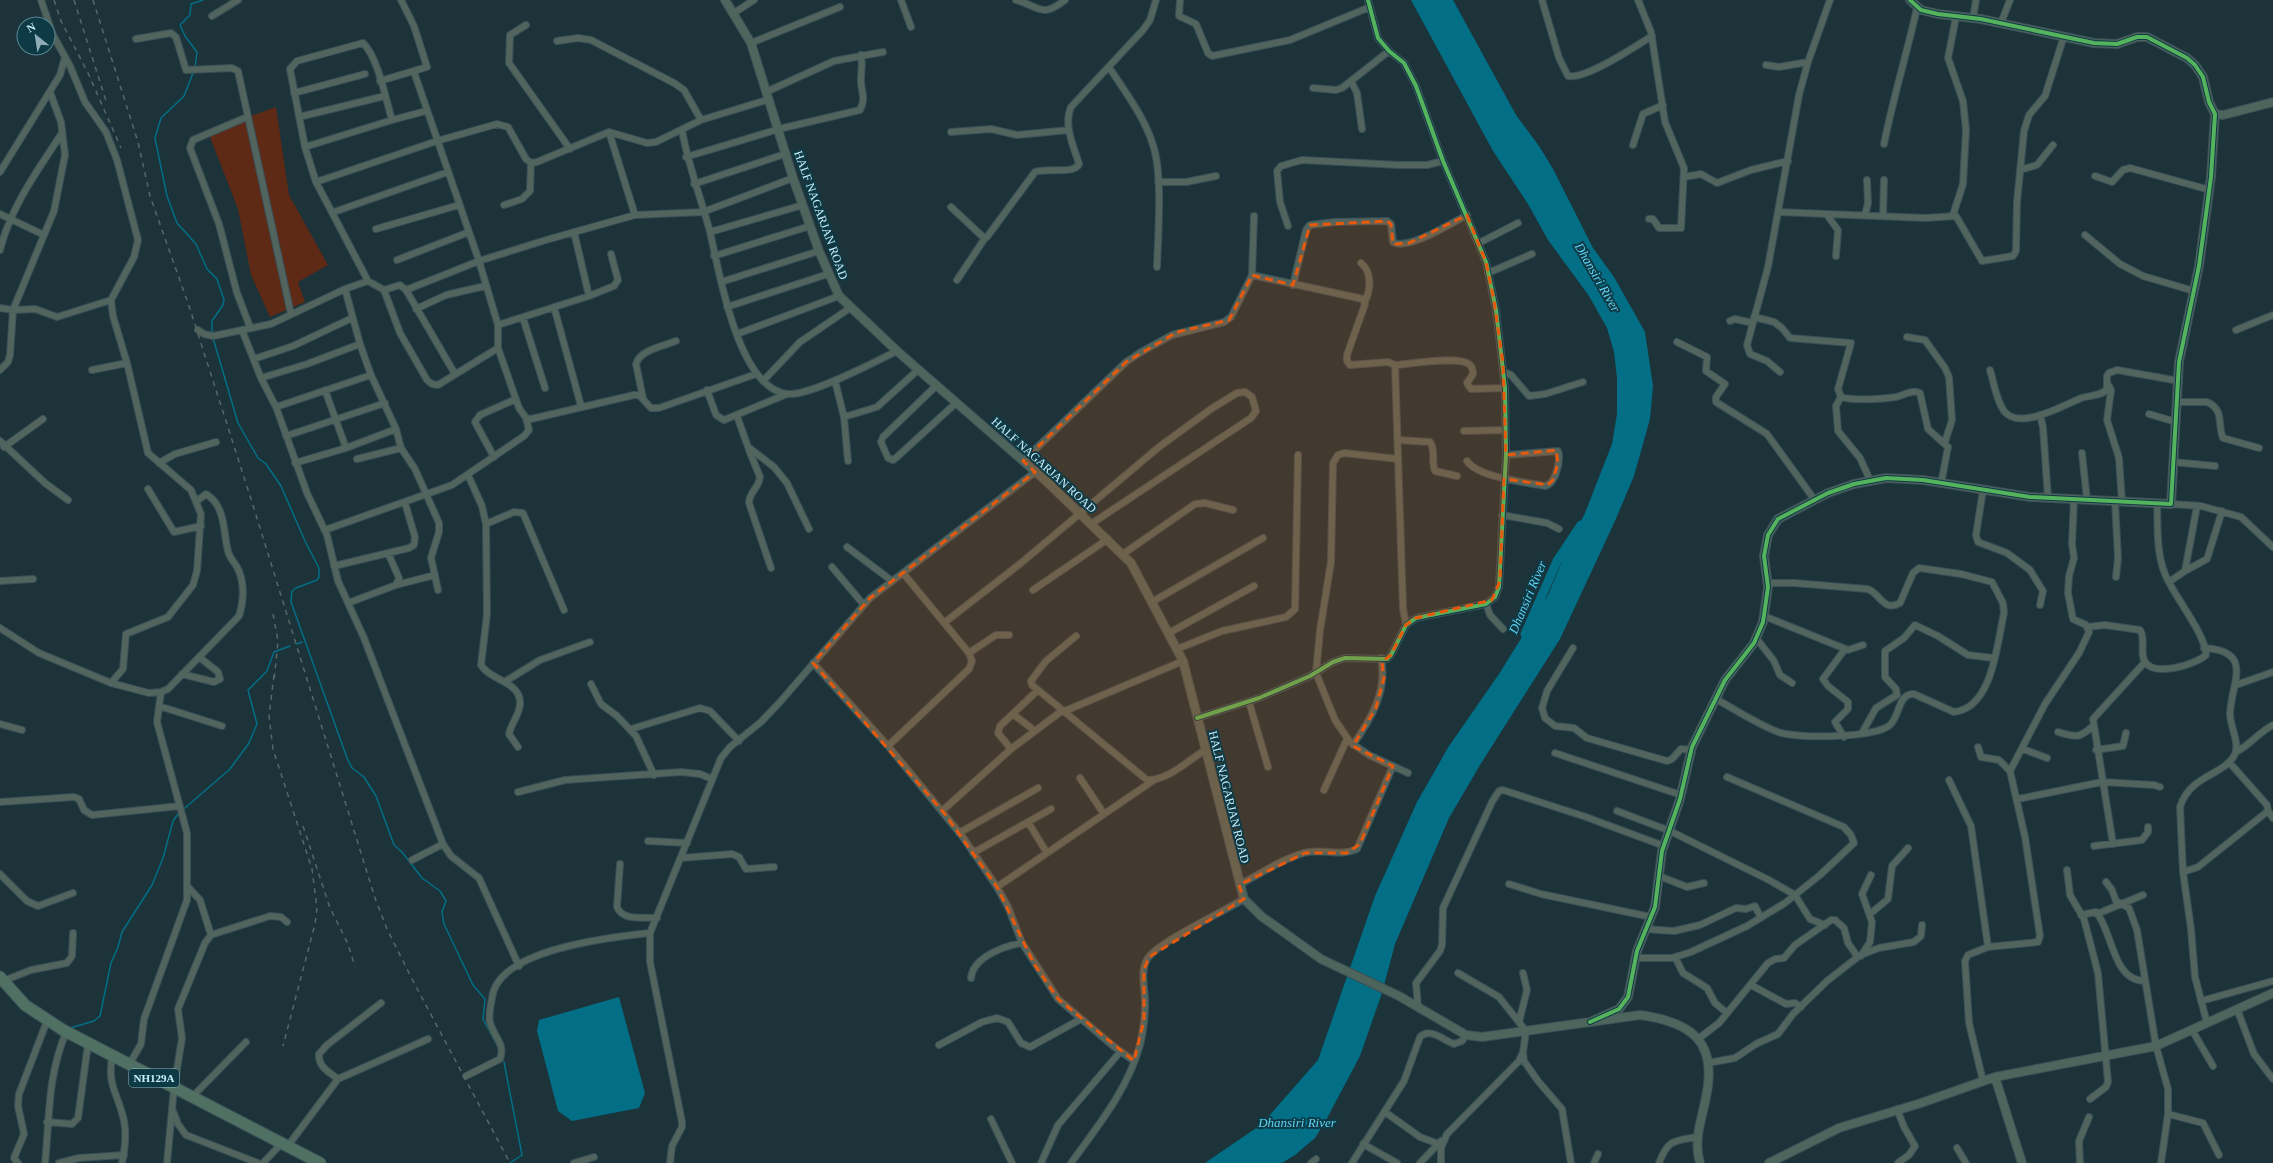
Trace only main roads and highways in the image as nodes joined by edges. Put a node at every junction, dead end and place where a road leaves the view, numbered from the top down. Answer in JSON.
{"nodes":[{"id":1,"x":725,"y":0,"type":"edge"},
{"id":2,"x":1910,"y":0,"type":"edge"},
{"id":3,"x":2273,"y":102,"type":"edge"},
{"id":4,"x":2215,"y":114,"type":"junction"},
{"id":5,"x":1,"y":979,"type":"edge"},
{"id":6,"x":2273,"y":993,"type":"edge"},
{"id":7,"x":1590,"y":1022,"type":"junction"},
{"id":8,"x":1995,"y":1077,"type":"junction"},
{"id":9,"x":320,"y":1163,"type":"edge"},
{"id":10,"x":1700,"y":1163,"type":"edge"},
{"id":11,"x":1768,"y":1163,"type":"edge"},
{"id":12,"x":2022,"y":1163,"type":"edge"}],
"edges":[{"from":1,"to":7,"type":"main road","name":"HALF NAGARJAN ROAD"},
{"from":2,"to":4,"type":"main road"},
{"from":3,"to":4,"type":"main road"},
{"from":4,"to":7,"type":"main road"},
{"from":5,"to":9,"type":"highway","number":"NH129A"},
{"from":6,"to":8,"type":"main road"},
{"from":7,"to":10,"type":"main road"},
{"from":8,"to":11,"type":"main road"},
{"from":8,"to":12,"type":"main road"}]}
